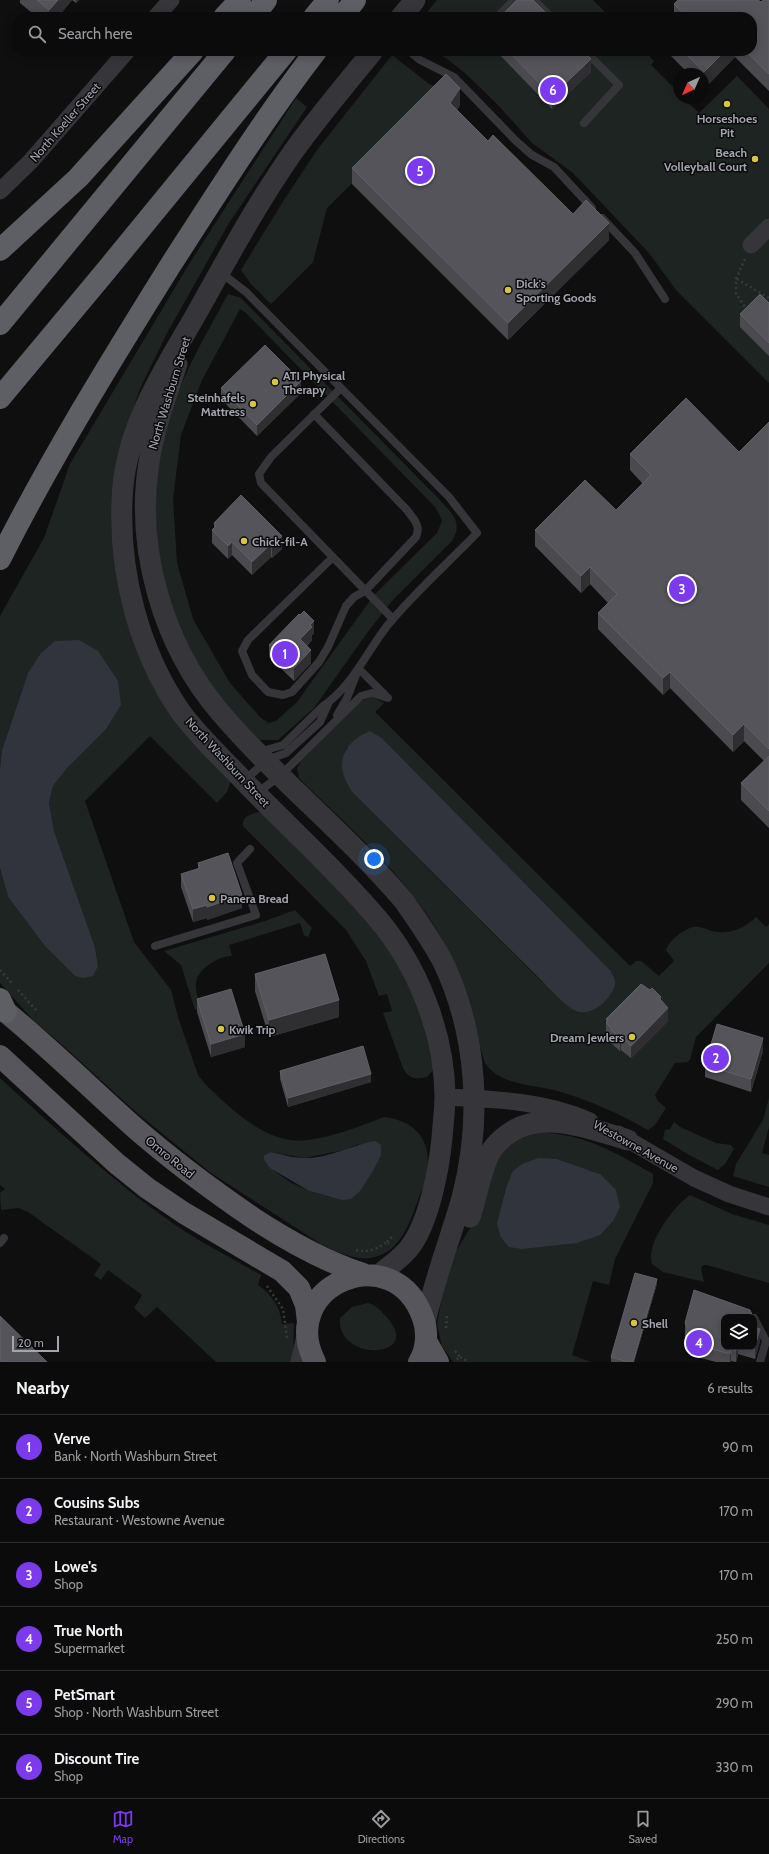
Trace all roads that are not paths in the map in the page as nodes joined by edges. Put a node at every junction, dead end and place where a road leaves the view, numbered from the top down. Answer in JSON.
{"nodes":[{"id":1,"x":171,"y":0,"type":"edge"},
{"id":2,"x":240,"y":0,"type":"edge"},
{"id":3,"x":266,"y":0,"type":"edge"},
{"id":4,"x":328,"y":0,"type":"edge"},
{"id":5,"x":355,"y":0,"type":"edge"},
{"id":6,"x":415,"y":0,"type":"edge"},
{"id":7,"x":514,"y":0,"type":"edge"},
{"id":8,"x":534,"y":0,"type":"edge"},
{"id":9,"x":160,"y":12,"type":"edge"},
{"id":10,"x":229,"y":12,"type":"edge"},
{"id":11,"x":257,"y":12,"type":"edge"},
{"id":12,"x":318,"y":12,"type":"edge"},
{"id":13,"x":346,"y":12,"type":"edge"},
{"id":14,"x":405,"y":12,"type":"edge"},
{"id":15,"x":502,"y":12,"type":"edge"},
{"id":16,"x":546,"y":12,"type":"edge"},
{"id":17,"x":123,"y":56,"type":"edge"},
{"id":18,"x":188,"y":56,"type":"edge"},
{"id":19,"x":221,"y":56,"type":"edge"},
{"id":20,"x":282,"y":56,"type":"edge"},
{"id":21,"x":312,"y":56,"type":"edge"},
{"id":22,"x":369,"y":56,"type":"edge"},
{"id":23,"x":415,"y":56,"type":"edge"},
{"id":24,"x":590,"y":56,"type":"edge"},
{"id":25,"x":584,"y":123,"type":"dead end"},
{"id":26,"x":0,"y":191,"type":"edge"},
{"id":27,"x":769,"y":227,"type":"edge"},
{"id":28,"x":751,"y":246,"type":"road end"},
{"id":29,"x":0,"y":250,"type":"edge"},
{"id":30,"x":220,"y":272,"type":"junction"},
{"id":31,"x":665,"y":299,"type":"dead end"},
{"id":32,"x":0,"y":324,"type":"edge"},
{"id":33,"x":190,"y":324,"type":"junction"},
{"id":34,"x":341,"y":388,"type":"junction"},
{"id":35,"x":0,"y":398,"type":"edge"},
{"id":36,"x":314,"y":414,"type":"junction"},
{"id":37,"x":332,"y":558,"type":"junction"},
{"id":38,"x":0,"y":559,"type":"edge"},
{"id":39,"x":365,"y":591,"type":"junction"},
{"id":40,"x":393,"y":619,"type":"junction"},
{"id":41,"x":359,"y":669,"type":"junction"},
{"id":42,"x":331,"y":724,"type":"junction"},
{"id":43,"x":269,"y":763,"type":"junction"},
{"id":44,"x":250,"y":787,"type":"junction"},
{"id":45,"x":250,"y":849,"type":"dead end"},
{"id":46,"x":155,"y":946,"type":"dead end"},
{"id":47,"x":2,"y":1006,"type":"edge"},
{"id":48,"x":0,"y":1056,"type":"edge"},
{"id":49,"x":445,"y":1097,"type":"junction"},
{"id":50,"x":475,"y":1098,"type":"junction"},
{"id":51,"x":628,"y":1140,"type":"junction"},
{"id":52,"x":769,"y":1207,"type":"edge"},
{"id":53,"x":446,"y":1249,"type":"junction"},
{"id":54,"x":371,"y":1275,"type":"junction"},
{"id":55,"x":757,"y":1325,"type":"edge"},
{"id":56,"x":308,"y":1329,"type":"junction"},
{"id":57,"x":426,"y":1332,"type":"junction"},
{"id":58,"x":445,"y":1355,"type":"edge"},
{"id":59,"x":301,"y":1362,"type":"edge"},
{"id":60,"x":315,"y":1362,"type":"edge"},
{"id":61,"x":419,"y":1362,"type":"edge"},
{"id":62,"x":760,"y":1362,"type":"edge"}],
"edges":[{"from":1,"to":9,"type":"street"},
{"from":2,"to":10,"type":"highway"},
{"from":3,"to":11,"type":"highway"},
{"from":4,"to":12,"type":"highway"},
{"from":5,"to":13,"type":"highway"},
{"from":6,"to":14,"type":"street"},
{"from":7,"to":15,"type":"lane"},
{"from":8,"to":16,"type":"lane"},
{"from":17,"to":26,"type":"street","name":"North Koeller Street"},
{"from":18,"to":29,"type":"highway"},
{"from":19,"to":32,"type":"highway"},
{"from":20,"to":35,"type":"highway"},
{"from":21,"to":38,"type":"highway"},
{"from":22,"to":30,"type":"street","name":"North Washburn Street"},
{"from":23,"to":31,"type":"lane"},
{"from":24,"to":25,"type":"lane"},
{"from":27,"to":28,"type":"street"},
{"from":30,"to":33,"type":"street","name":"North Washburn Street"},
{"from":30,"to":34,"type":"lane"},
{"from":33,"to":43,"type":"street","name":"North Washburn Street"},
{"from":33,"to":44,"type":"street","name":"North Washburn Street"},
{"from":34,"to":36,"type":"lane"},
{"from":34,"to":40,"type":"lane"},
{"from":36,"to":37,"type":"lane"},
{"from":36,"to":39,"type":"lane"},
{"from":37,"to":39,"type":"lane"},
{"from":37,"to":39,"type":"lane"},
{"from":39,"to":40,"type":"lane"},
{"from":40,"to":41,"type":"lane"},
{"from":41,"to":42,"type":"lane"},
{"from":41,"to":42,"type":"lane"},
{"from":41,"to":43,"type":"lane"},
{"from":42,"to":43,"type":"lane"},
{"from":43,"to":44,"type":"lane"},
{"from":43,"to":44,"type":"lane"},
{"from":43,"to":50,"type":"street","name":"North Washburn Street"},
{"from":44,"to":49,"type":"street","name":"North Washburn Street"},
{"from":45,"to":46,"type":"lane"},
{"from":47,"to":54,"type":"highway","name":"Omro Road"},
{"from":48,"to":56,"type":"highway"},
{"from":49,"to":50,"type":"street","name":"Westowne Avenue"},
{"from":49,"to":54,"type":"street"},
{"from":50,"to":51,"type":"street","name":"Westowne Avenue"},
{"from":50,"to":53,"type":"street"},
{"from":51,"to":52,"type":"street","name":"Westowne Avenue"},
{"from":51,"to":53,"type":"street"},
{"from":53,"to":57,"type":"street"},
{"from":54,"to":56,"type":"highway"},
{"from":54,"to":57,"type":"highway","name":"Omro Road"},
{"from":55,"to":62,"type":"lane"},
{"from":56,"to":59,"type":"street"},
{"from":56,"to":60,"type":"highway"},
{"from":57,"to":58,"type":"highway","name":"Omro Road"},
{"from":57,"to":61,"type":"highway"}]}
